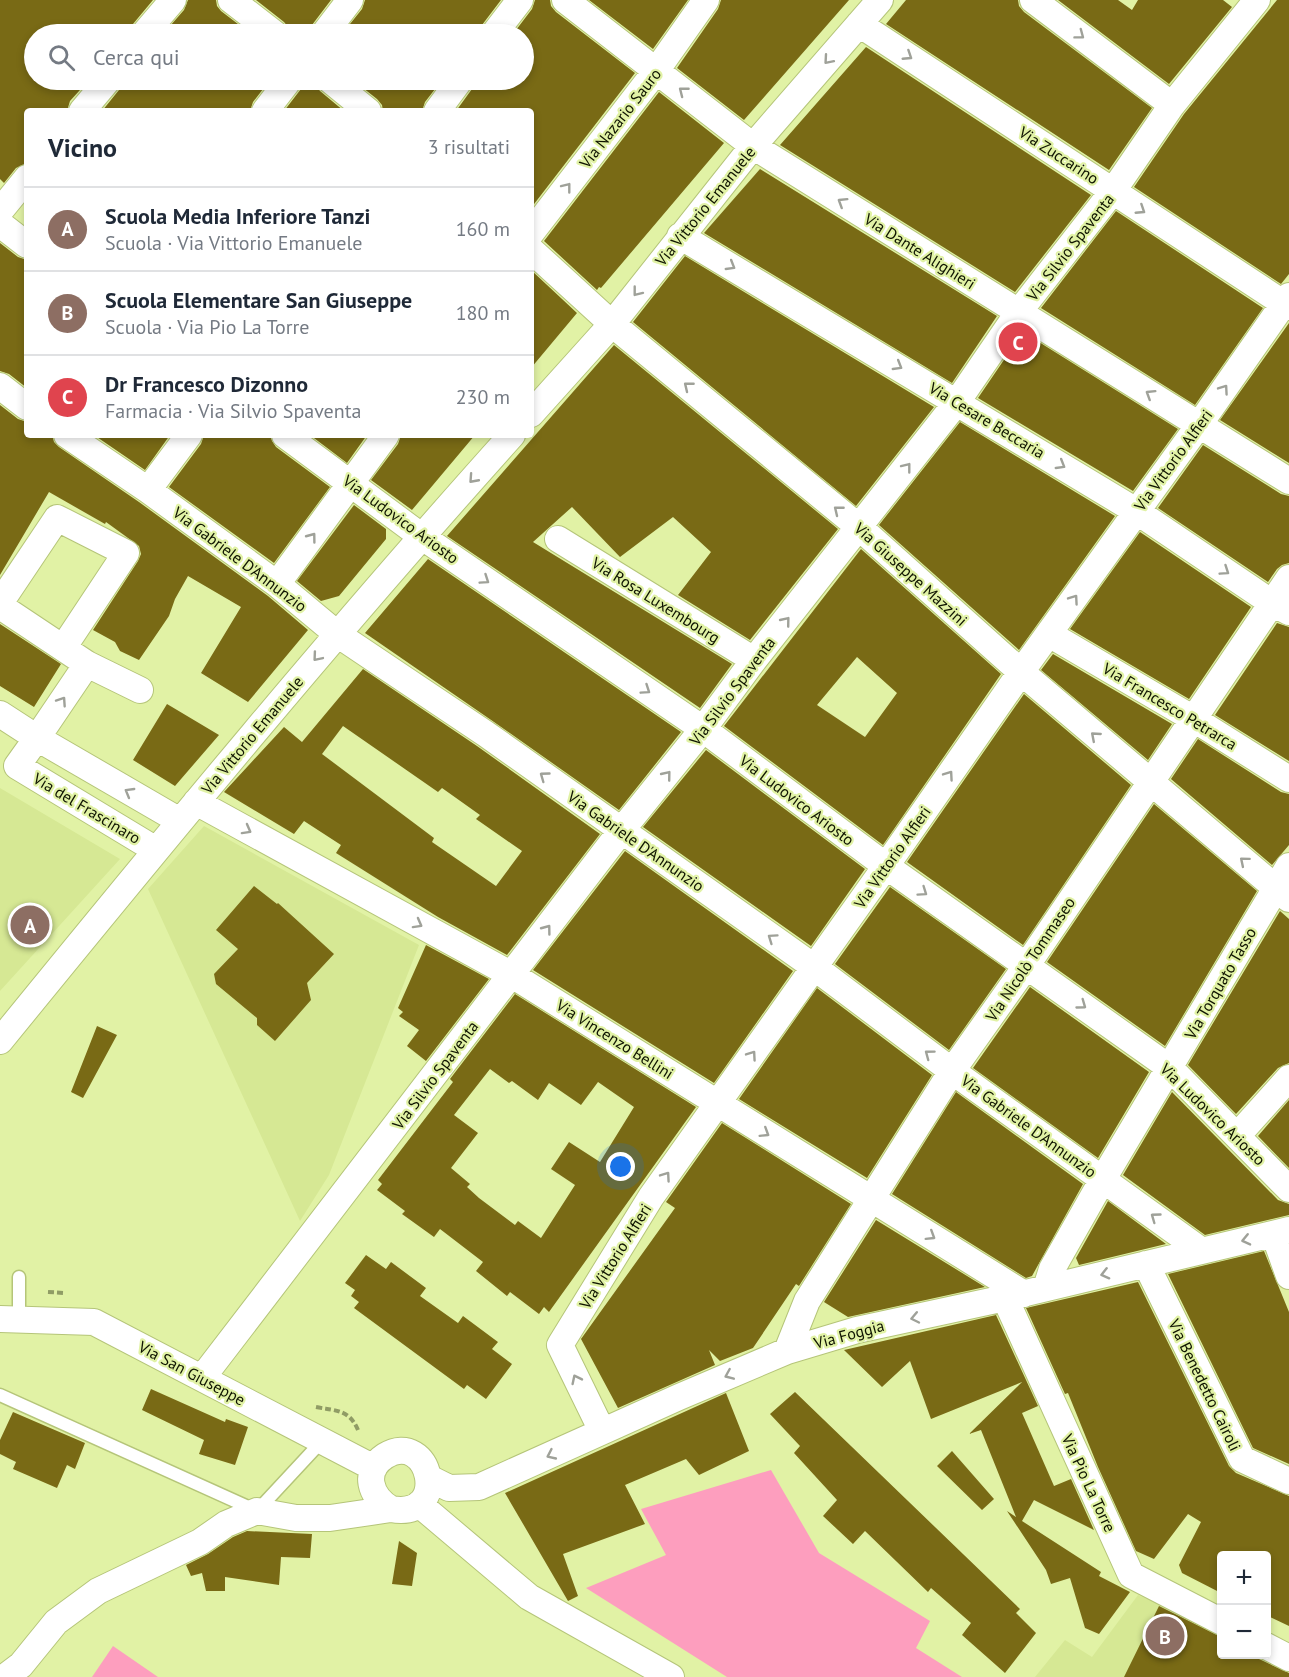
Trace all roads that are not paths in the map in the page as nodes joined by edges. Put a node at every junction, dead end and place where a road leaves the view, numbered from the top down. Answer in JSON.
{"nodes":[{"id":1,"x":173,"y":0,"type":"edge"},
{"id":2,"x":231,"y":0,"type":"edge"},
{"id":3,"x":350,"y":0,"type":"edge"},
{"id":4,"x":520,"y":0,"type":"edge"},
{"id":5,"x":565,"y":0,"type":"edge"},
{"id":6,"x":706,"y":0,"type":"edge"},
{"id":7,"x":880,"y":0,"type":"edge"},
{"id":8,"x":1033,"y":0,"type":"edge"},
{"id":9,"x":1248,"y":3,"type":"edge"},
{"id":10,"x":153,"y":24,"type":"edge"},
{"id":11,"x":262,"y":24,"type":"edge"},
{"id":12,"x":332,"y":24,"type":"edge"},
{"id":13,"x":502,"y":24,"type":"edge"},
{"id":14,"x":859,"y":24,"type":"junction"},
{"id":15,"x":656,"y":71,"type":"junction"},
{"id":16,"x":100,"y":90,"type":"edge"},
{"id":17,"x":282,"y":90,"type":"edge"},
{"id":18,"x":342,"y":90,"type":"edge"},
{"id":19,"x":453,"y":90,"type":"edge"},
{"id":20,"x":1172,"y":105,"type":"junction"},
{"id":21,"x":85,"y":108,"type":"edge"},
{"id":22,"x":267,"y":108,"type":"edge"},
{"id":23,"x":364,"y":108,"type":"edge"},
{"id":24,"x":439,"y":108,"type":"edge"},
{"id":25,"x":753,"y":146,"type":"junction"},
{"id":26,"x":24,"y":182,"type":"edge"},
{"id":27,"x":1113,"y":191,"type":"junction"},
{"id":28,"x":0,"y":211,"type":"edge"},
{"id":29,"x":0,"y":224,"type":"edge"},
{"id":30,"x":534,"y":229,"type":"edge"},
{"id":31,"x":680,"y":236,"type":"junction"},
{"id":32,"x":24,"y":243,"type":"edge"},
{"id":33,"x":534,"y":253,"type":"edge"},
{"id":34,"x":1287,"y":302,"type":"edge"},
{"id":35,"x":1018,"y":313,"type":"junction"},
{"id":36,"x":612,"y":324,"type":"junction"},
{"id":37,"x":0,"y":386,"type":"edge"},
{"id":38,"x":957,"y":402,"type":"junction"},
{"id":39,"x":24,"y":405,"type":"edge"},
{"id":40,"x":534,"y":411,"type":"edge"},
{"id":41,"x":1199,"y":425,"type":"junction"},
{"id":42,"x":71,"y":438,"type":"edge"},
{"id":43,"x":187,"y":438,"type":"edge"},
{"id":44,"x":289,"y":438,"type":"edge"},
{"id":45,"x":384,"y":438,"type":"edge"},
{"id":46,"x":509,"y":438,"type":"edge"},
{"id":47,"x":1289,"y":481,"type":"edge"},
{"id":48,"x":351,"y":484,"type":"junction"},
{"id":49,"x":148,"y":490,"type":"junction"},
{"id":50,"x":1136,"y":511,"type":"junction"},
{"id":51,"x":860,"y":528,"type":"junction"},
{"id":52,"x":421,"y":536,"type":"junction"},
{"id":53,"x":558,"y":539,"type":"dead end"},
{"id":54,"x":1289,"y":578,"type":"edge"},
{"id":55,"x":277,"y":584,"type":"junction"},
{"id":56,"x":0,"y":604,"type":"edge"},
{"id":57,"x":1281,"y":608,"type":"edge"},
{"id":58,"x":337,"y":634,"type":"junction"},
{"id":59,"x":1049,"y":634,"type":"junction"},
{"id":60,"x":63,"y":648,"type":"junction"},
{"id":61,"x":754,"y":660,"type":"junction"},
{"id":62,"x":87,"y":664,"type":"junction"},
{"id":63,"x":1021,"y":672,"type":"junction"},
{"id":64,"x":140,"y":690,"type":"dead end"},
{"id":65,"x":0,"y":714,"type":"edge"},
{"id":66,"x":1192,"y":718,"type":"junction"},
{"id":67,"x":703,"y":729,"type":"junction"},
{"id":68,"x":38,"y":738,"type":"junction"},
{"id":69,"x":1289,"y":779,"type":"edge"},
{"id":70,"x":1149,"y":783,"type":"junction"},
{"id":71,"x":196,"y":802,"type":"junction"},
{"id":72,"x":180,"y":821,"type":"junction"},
{"id":73,"x":621,"y":831,"type":"junction"},
{"id":74,"x":156,"y":850,"type":"junction"},
{"id":75,"x":886,"y":866,"type":"junction"},
{"id":76,"x":1285,"y":884,"type":"edge"},
{"id":77,"x":1026,"y":965,"type":"junction"},
{"id":78,"x":814,"y":967,"type":"junction"},
{"id":79,"x":512,"y":975,"type":"junction"},
{"id":80,"x":0,"y":1041,"type":"edge"},
{"id":81,"x":1170,"y":1068,"type":"junction"},
{"id":82,"x":952,"y":1071,"type":"junction"},
{"id":83,"x":1289,"y":1078,"type":"edge"},
{"id":84,"x":718,"y":1103,"type":"junction"},
{"id":85,"x":1237,"y":1136,"type":"junction"},
{"id":86,"x":1103,"y":1179,"type":"junction"},
{"id":87,"x":1289,"y":1189,"type":"edge"},
{"id":88,"x":871,"y":1200,"type":"junction"},
{"id":89,"x":1281,"y":1232,"type":"edge"},
{"id":90,"x":1202,"y":1251,"type":"junction"},
{"id":91,"x":1146,"y":1264,"type":"junction"},
{"id":92,"x":19,"y":1276,"type":"dead end"},
{"id":93,"x":1289,"y":1276,"type":"edge"},
{"id":94,"x":1025,"y":1294,"type":"junction"},
{"id":95,"x":10,"y":1319,"type":"edge"},
{"id":96,"x":787,"y":1351,"type":"junction"},
{"id":97,"x":202,"y":1378,"type":"junction"},
{"id":98,"x":0,"y":1395,"type":"edge"},
{"id":99,"x":602,"y":1431,"type":"junction"},
{"id":100,"x":322,"y":1440,"type":"junction"},
{"id":101,"x":374,"y":1468,"type":"junction"},
{"id":102,"x":429,"y":1478,"type":"junction"},
{"id":103,"x":1289,"y":1481,"type":"edge"},
{"id":104,"x":419,"y":1504,"type":"junction"},
{"id":105,"x":391,"y":1509,"type":"junction"},
{"id":106,"x":257,"y":1510,"type":"junction"},
{"id":107,"x":1217,"y":1620,"type":"edge"},
{"id":108,"x":1271,"y":1649,"type":"edge"},
{"id":109,"x":1289,"y":1658,"type":"edge"},
{"id":110,"x":5,"y":1677,"type":"edge"},
{"id":111,"x":671,"y":1677,"type":"edge"}],
"edges":[{"from":1,"to":10,"type":"street"},
{"from":2,"to":11,"type":"street"},
{"from":3,"to":12,"type":"street"},
{"from":4,"to":13,"type":"street"},
{"from":5,"to":15,"type":"street","name":"Via Dante Alighieri"},
{"from":6,"to":15,"type":"street","name":"Via Nazario Sauro"},
{"from":7,"to":14,"type":"street","name":"Via Vittorio Emanuele"},
{"from":8,"to":20,"type":"street","one_way":true},
{"from":9,"to":20,"type":"street","name":"Via Silvio Spaventa"},
{"from":14,"to":25,"type":"street","name":"Via Vittorio Emanuele","one_way":true},
{"from":14,"to":27,"type":"street","name":"Via Zuccarino","one_way":true},
{"from":25,"to":15,"type":"street","name":"Via Dante Alighieri","one_way":true},
{"from":30,"to":15,"type":"street","name":"Via Nazario Sauro","one_way":true},
{"from":16,"to":21,"type":"street"},
{"from":17,"to":22,"type":"street"},
{"from":18,"to":23,"type":"street"},
{"from":19,"to":24,"type":"street"},
{"from":20,"to":27,"type":"street","name":"Via Silvio Spaventa"},
{"from":25,"to":31,"type":"street","name":"Via Vittorio Emanuele"},
{"from":35,"to":25,"type":"street","name":"Via Dante Alighieri","one_way":true},
{"from":26,"to":28,"type":"street"},
{"from":27,"to":34,"type":"street","name":"Via Zuccarino","one_way":true},
{"from":27,"to":35,"type":"street","name":"Via Silvio Spaventa"},
{"from":29,"to":32,"type":"street"},
{"from":31,"to":36,"type":"street","name":"Via Vittorio Emanuele","one_way":true},
{"from":31,"to":38,"type":"street","name":"Via Cesare Beccaria","one_way":true},
{"from":33,"to":36,"type":"street","name":"Via Giuseppe Mazzini"},
{"from":41,"to":34,"type":"street","name":"Via Vittorio Alfieri","one_way":true},
{"from":35,"to":38,"type":"street","name":"Via Silvio Spaventa"},
{"from":41,"to":35,"type":"street","name":"Via Dante Alighieri","one_way":true},
{"from":36,"to":40,"type":"street","name":"Via Vittorio Emanuele"},
{"from":51,"to":36,"type":"street","name":"Via Giuseppe Mazzini","one_way":true},
{"from":37,"to":39,"type":"street"},
{"from":38,"to":50,"type":"street","name":"Via Cesare Beccaria","one_way":true},
{"from":51,"to":38,"type":"street","name":"Via Silvio Spaventa","one_way":true},
{"from":41,"to":47,"type":"street","name":"Via Dante Alighieri"},
{"from":41,"to":50,"type":"street","name":"Via Vittorio Alfieri"},
{"from":42,"to":49,"type":"street","name":"Via Gabriele D'Annunzio"},
{"from":43,"to":49,"type":"street"},
{"from":44,"to":48,"type":"street","name":"Via Ludovico Ariosto"},
{"from":45,"to":48,"type":"street"},
{"from":46,"to":52,"type":"street","name":"Via Vittorio Emanuele","one_way":true},
{"from":48,"to":52,"type":"street","name":"Via Ludovico Ariosto"},
{"from":55,"to":48,"type":"street","one_way":true},
{"from":49,"to":55,"type":"street","name":"Via Gabriele D'Annunzio"},
{"from":50,"to":57,"type":"street","name":"Via Cesare Beccaria","one_way":true},
{"from":59,"to":50,"type":"street","name":"Via Vittorio Alfieri","one_way":true},
{"from":61,"to":51,"type":"street","name":"Via Silvio Spaventa","one_way":true},
{"from":51,"to":63,"type":"street","name":"Via Giuseppe Mazzini"},
{"from":52,"to":58,"type":"street","name":"Via Vittorio Emanuele"},
{"from":52,"to":67,"type":"street","name":"Via Ludovico Ariosto","one_way":true},
{"from":53,"to":61,"type":"street","name":"Via Rosa Luxembourg"},
{"from":54,"to":57,"type":"street","name":"Via Nicolò Tommaseo"},
{"from":55,"to":58,"type":"street","name":"Via Gabriele D'Annunzio"},
{"from":56,"to":60,"type":"street"},
{"from":56,"to":60,"type":"street"},
{"from":57,"to":66,"type":"street","name":"Via Nicolò Tommaseo"},
{"from":58,"to":71,"type":"street","name":"Via Vittorio Emanuele","one_way":true},
{"from":73,"to":58,"type":"street","name":"Via Gabriele D'Annunzio","one_way":true},
{"from":59,"to":63,"type":"street","name":"Via Vittorio Alfieri"},
{"from":59,"to":66,"type":"street","name":"Via Francesco Petrarca"},
{"from":60,"to":62,"type":"street"},
{"from":61,"to":67,"type":"street","name":"Via Silvio Spaventa"},
{"from":62,"to":64,"type":"street"},
{"from":68,"to":62,"type":"street","name":"Via del Frascinaro","one_way":true},
{"from":70,"to":63,"type":"street","name":"Via Giuseppe Mazzini","one_way":true},
{"from":75,"to":63,"type":"street","name":"Via Vittorio Alfieri","one_way":true},
{"from":65,"to":68,"type":"street"},
{"from":66,"to":69,"type":"street","name":"Via Francesco Petrarca"},
{"from":66,"to":70,"type":"street","name":"Via Nicolò Tommaseo"},
{"from":73,"to":67,"type":"street","name":"Via Silvio Spaventa","one_way":true},
{"from":67,"to":75,"type":"street","name":"Via Ludovico Ariosto"},
{"from":72,"to":68,"type":"street","one_way":true},
{"from":68,"to":74,"type":"street","name":"Via del Frascinaro"},
{"from":76,"to":70,"type":"street","name":"Via Giuseppe Mazzini","one_way":true},
{"from":70,"to":77,"type":"street","name":"Via Nicolò Tommaseo"},
{"from":71,"to":72,"type":"street","name":"Via Vittorio Emanuele"},
{"from":71,"to":79,"type":"street","name":"Via Vincenzo Bellini","one_way":true},
{"from":72,"to":74,"type":"street","name":"Via Vittorio Emanuele"},
{"from":78,"to":73,"type":"street","name":"Via Gabriele D'Annunzio","one_way":true},
{"from":79,"to":73,"type":"street","name":"Via Silvio Spaventa","one_way":true},
{"from":74,"to":80,"type":"street","name":"Via Vittorio Emanuele"},
{"from":75,"to":77,"type":"street","name":"Via Ludovico Ariosto","one_way":true},
{"from":75,"to":78,"type":"street","name":"Via Vittorio Alfieri"},
{"from":76,"to":81,"type":"street","name":"Via Torquato Tasso"},
{"from":77,"to":81,"type":"street","name":"Via Ludovico Ariosto","one_way":true},
{"from":77,"to":82,"type":"street","name":"Via Nicolò Tommaseo"},
{"from":82,"to":78,"type":"street","name":"Via Gabriele D'Annunzio","one_way":true},
{"from":84,"to":78,"type":"street","name":"Via Vittorio Alfieri","one_way":true},
{"from":79,"to":84,"type":"street","name":"Via Vincenzo Bellini"},
{"from":79,"to":97,"type":"street","name":"Via Silvio Spaventa"},
{"from":81,"to":85,"type":"street","name":"Via Ludovico Ariosto"},
{"from":81,"to":86,"type":"street","name":"Via Torquato Tasso"},
{"from":82,"to":86,"type":"street","name":"Via Gabriele D'Annunzio"},
{"from":82,"to":88,"type":"street","name":"Via Nicolò Tommaseo"},
{"from":83,"to":85,"type":"street"},
{"from":84,"to":88,"type":"street","name":"Via Vincenzo Bellini","one_way":true},
{"from":99,"to":84,"type":"street","name":"Via Vittorio Alfieri","one_way":true},
{"from":85,"to":87,"type":"street","name":"Via Ludovico Ariosto"},
{"from":90,"to":86,"type":"street","name":"Via Gabriele D'Annunzio","one_way":true},
{"from":86,"to":94,"type":"street","name":"Via Torquato Tasso"},
{"from":88,"to":94,"type":"street","name":"Via Vincenzo Bellini","one_way":true},
{"from":88,"to":96,"type":"street","name":"Via Nicolò Tommaseo"},
{"from":89,"to":90,"type":"street","name":"Via Foggia","one_way":true},
{"from":89,"to":93,"type":"street"},
{"from":90,"to":91,"type":"street","name":"Via Foggia"},
{"from":91,"to":94,"type":"street","name":"Via Foggia","one_way":true},
{"from":91,"to":103,"type":"street","name":"Via Benedetto Cairoli"},
{"from":92,"to":95,"type":"lane"},
{"from":94,"to":96,"type":"street","name":"Via Foggia","one_way":true},
{"from":94,"to":107,"type":"street","name":"Via Pio La Torre"},
{"from":95,"to":97,"type":"street","name":"Via San Giuseppe"},
{"from":96,"to":99,"type":"street","name":"Via Foggia","one_way":true},
{"from":97,"to":100,"type":"street","name":"Via San Giuseppe"},
{"from":98,"to":106,"type":"lane"},
{"from":99,"to":102,"type":"street","name":"Via Foggia","one_way":true},
{"from":100,"to":101,"type":"street","name":"Via San Giuseppe"},
{"from":100,"to":106,"type":"lane"},
{"from":101,"to":102,"type":"street"},
{"from":101,"to":105,"type":"street"},
{"from":102,"to":104,"type":"street"},
{"from":104,"to":105,"type":"street"},
{"from":104,"to":111,"type":"street"},
{"from":105,"to":106,"type":"street"},
{"from":106,"to":110,"type":"street"},
{"from":108,"to":109,"type":"street"}]}
